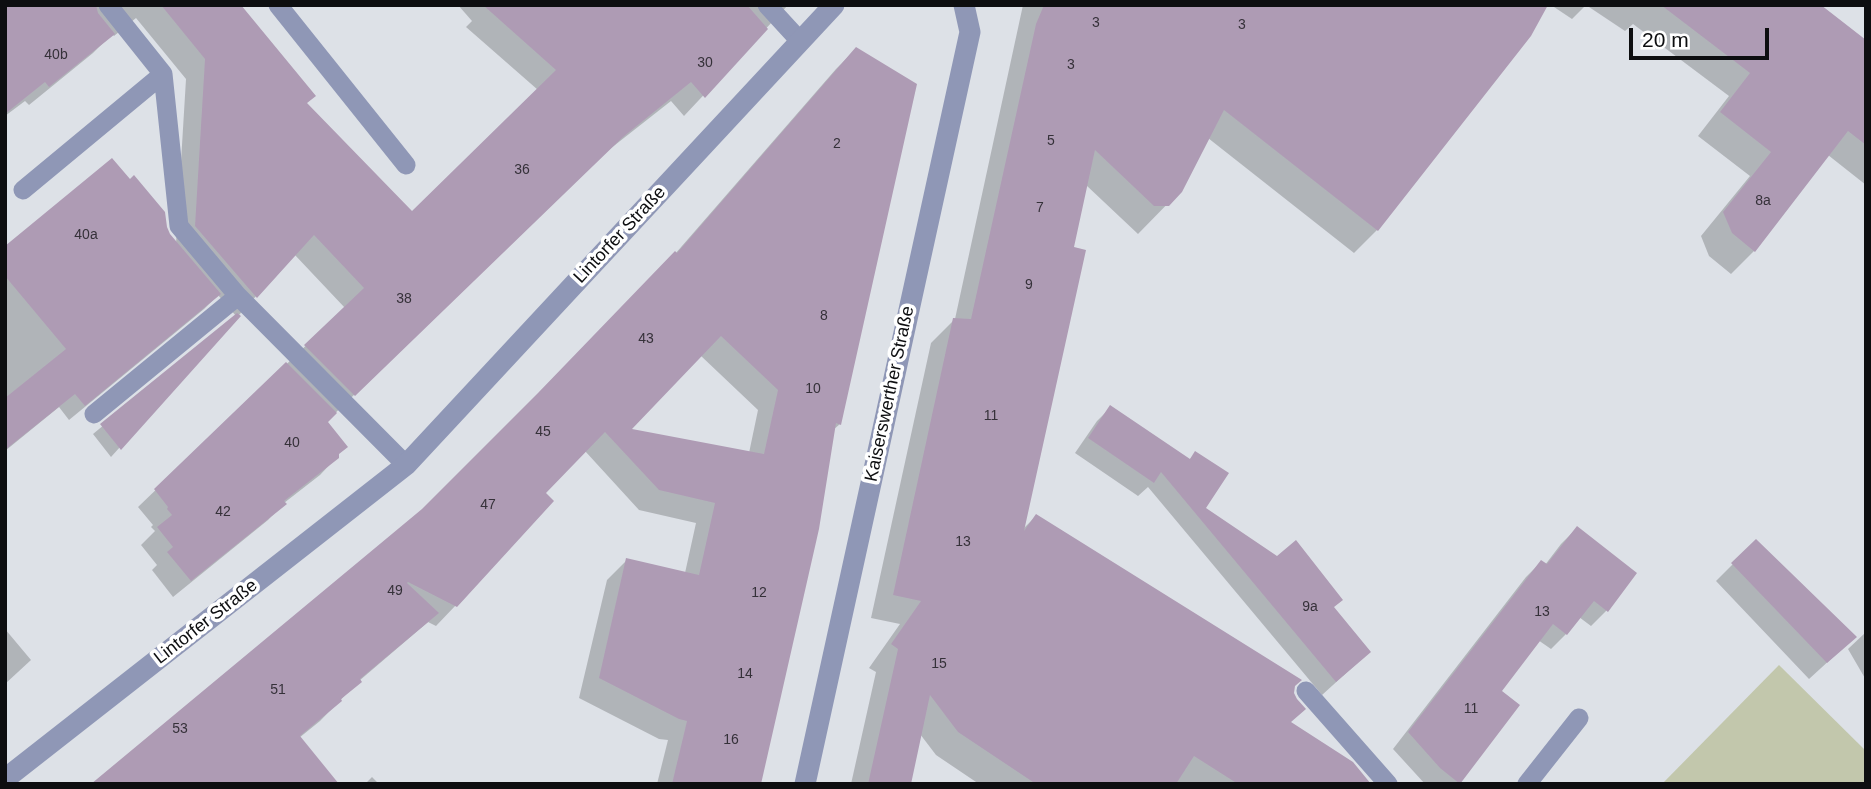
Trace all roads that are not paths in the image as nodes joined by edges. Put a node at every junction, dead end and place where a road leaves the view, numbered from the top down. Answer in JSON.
{"nodes":[{"id":1,"x":108,"y":5,"type":"edge"},
{"id":2,"x":278,"y":5,"type":"edge"},
{"id":3,"x":767,"y":5,"type":"edge"},
{"id":4,"x":834,"y":5,"type":"edge"},
{"id":5,"x":964,"y":5,"type":"edge"},
{"id":6,"x":800,"y":41,"type":"junction"},
{"id":7,"x":163,"y":74,"type":"junction"},
{"id":8,"x":406,"y":165,"type":"dead end"},
{"id":9,"x":23,"y":190,"type":"dead end"},
{"id":10,"x":238,"y":296,"type":"junction"},
{"id":11,"x":94,"y":414,"type":"dead end"},
{"id":12,"x":406,"y":465,"type":"junction"},
{"id":13,"x":1307,"y":691,"type":"dead end"},
{"id":14,"x":1579,"y":718,"type":"dead end"},
{"id":15,"x":5,"y":779,"type":"edge"},
{"id":16,"x":805,"y":784,"type":"edge"},
{"id":17,"x":1388,"y":784,"type":"edge"},
{"id":18,"x":1527,"y":784,"type":"edge"}],
"edges":[{"from":1,"to":7,"type":"lane"},
{"from":2,"to":8,"type":"lane"},
{"from":3,"to":6,"type":"lane"},
{"from":4,"to":6,"type":"street","name":"Lintorfer Straße"},
{"from":5,"to":16,"type":"street","name":"Kaiserswerther Straße"},
{"from":6,"to":12,"type":"street","name":"Lintorfer Straße"},
{"from":7,"to":9,"type":"lane"},
{"from":7,"to":10,"type":"lane"},
{"from":10,"to":11,"type":"lane"},
{"from":10,"to":12,"type":"lane"},
{"from":12,"to":15,"type":"street","name":"Lintorfer Straße"},
{"from":13,"to":17,"type":"lane"},
{"from":14,"to":18,"type":"lane"}]}
